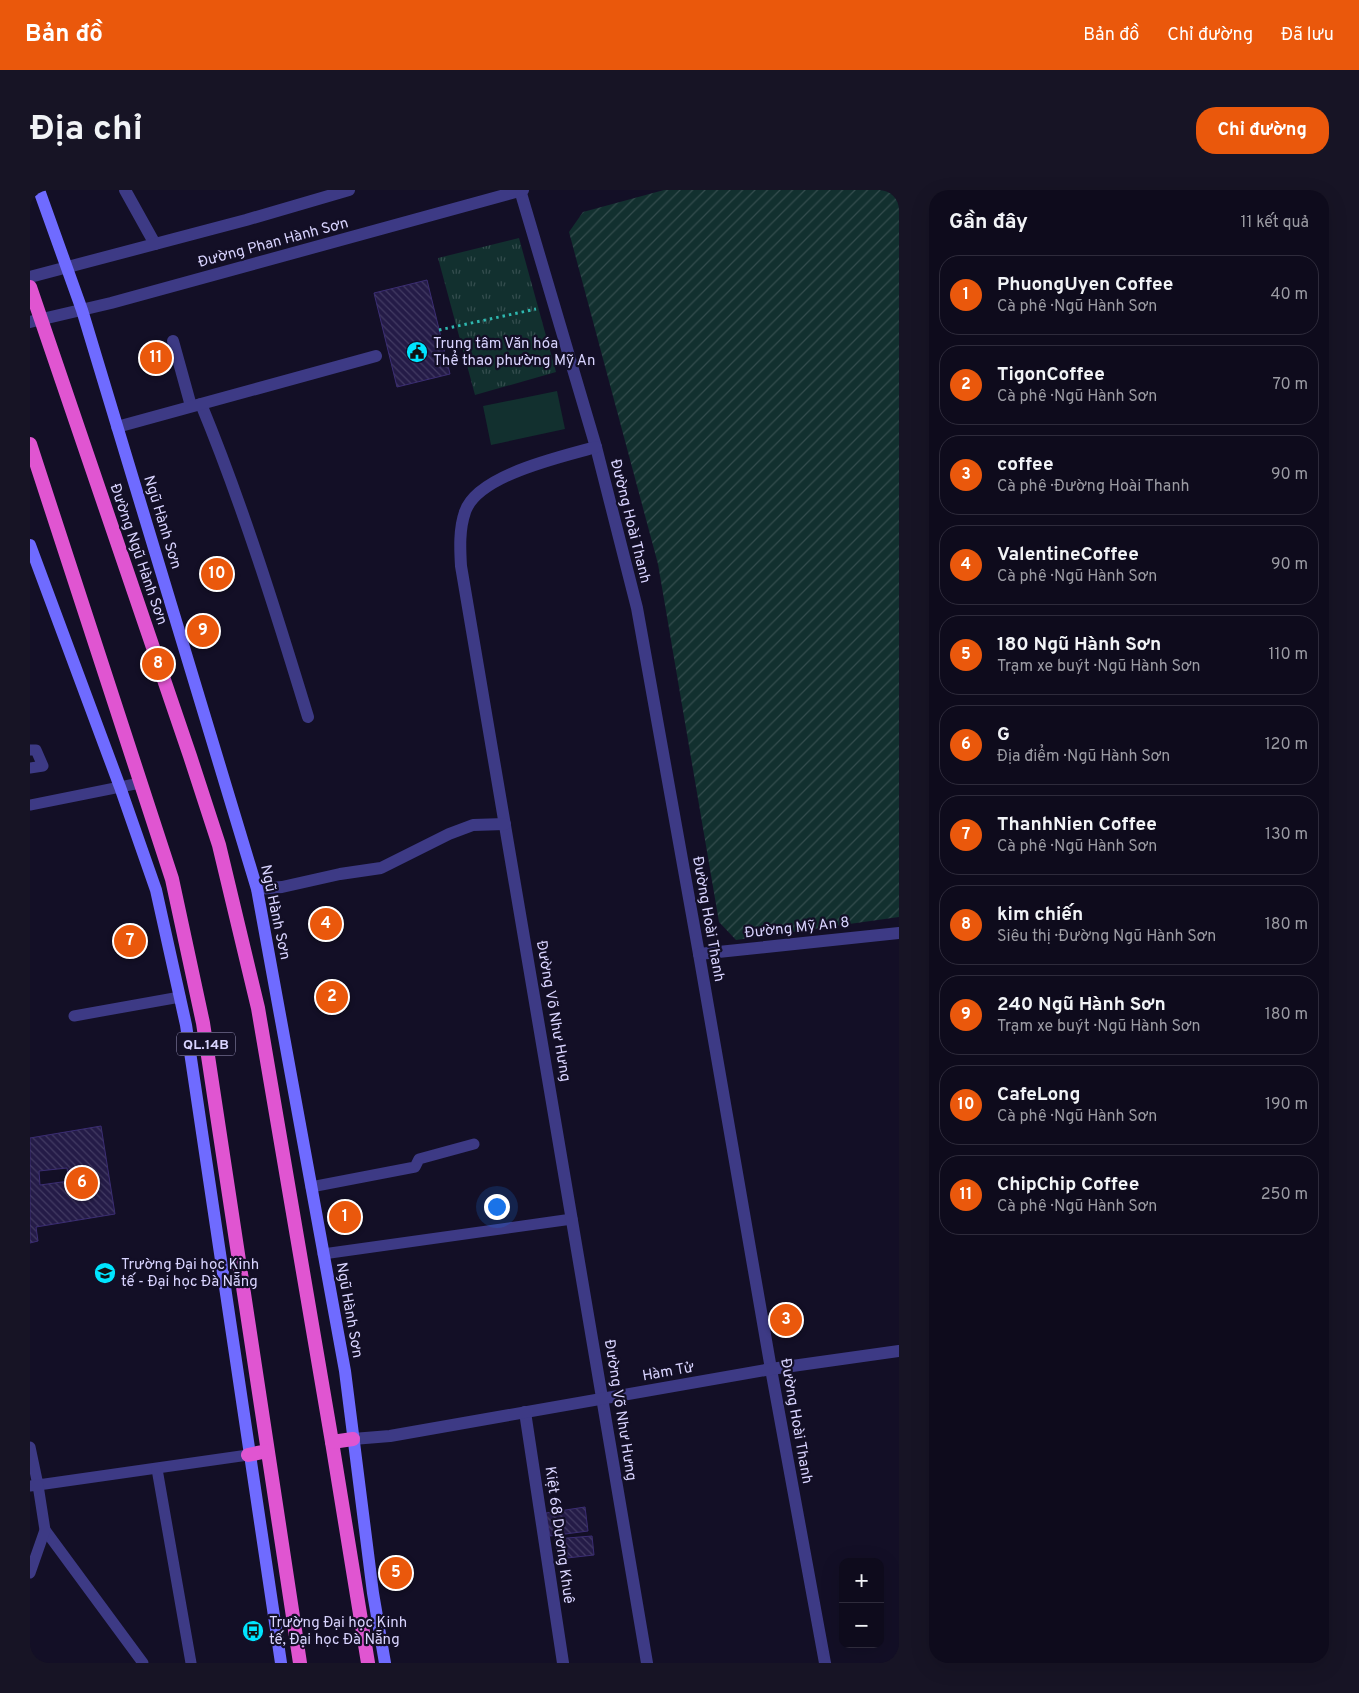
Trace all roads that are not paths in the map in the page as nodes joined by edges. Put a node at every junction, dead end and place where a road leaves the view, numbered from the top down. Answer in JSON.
{"nodes":[{"id":1,"x":39,"y":190,"type":"edge"},
{"id":2,"x":125,"y":190,"type":"edge"},
{"id":3,"x":349,"y":190,"type":"edge"},
{"id":4,"x":521,"y":190,"type":"edge"},
{"id":5,"x":155,"y":244,"type":"junction"},
{"id":6,"x":68,"y":268,"type":"junction"},
{"id":7,"x":30,"y":278,"type":"edge"},
{"id":8,"x":30,"y":287,"type":"edge"},
{"id":9,"x":82,"y":310,"type":"junction"},
{"id":10,"x":35,"y":321,"type":"edge"},
{"id":11,"x":173,"y":341,"type":"dead end"},
{"id":12,"x":376,"y":356,"type":"dead end"},
{"id":13,"x":196,"y":405,"type":"junction"},
{"id":14,"x":117,"y":427,"type":"junction"},
{"id":15,"x":30,"y":444,"type":"edge"},
{"id":16,"x":596,"y":447,"type":"junction"},
{"id":17,"x":30,"y":545,"type":"edge"},
{"id":18,"x":308,"y":717,"type":"dead end"},
{"id":19,"x":30,"y":750,"type":"edge"},
{"id":20,"x":30,"y":768,"type":"edge"},
{"id":21,"x":140,"y":783,"type":"junction"},
{"id":22,"x":120,"y":787,"type":"junction"},
{"id":23,"x":30,"y":806,"type":"edge"},
{"id":24,"x":506,"y":824,"type":"junction"},
{"id":25,"x":257,"y":889,"type":"junction"},
{"id":26,"x":899,"y":933,"type":"edge"},
{"id":27,"x":699,"y":954,"type":"junction"},
{"id":28,"x":180,"y":997,"type":"junction"},
{"id":29,"x":74,"y":1016,"type":"dead end"},
{"id":30,"x":474,"y":1144,"type":"dead end"},
{"id":31,"x":311,"y":1187,"type":"junction"},
{"id":32,"x":572,"y":1219,"type":"junction"},
{"id":33,"x":324,"y":1254,"type":"junction"},
{"id":34,"x":899,"y":1351,"type":"edge"},
{"id":35,"x":771,"y":1369,"type":"junction"},
{"id":36,"x":603,"y":1398,"type":"junction"},
{"id":37,"x":525,"y":1412,"type":"junction"},
{"id":38,"x":353,"y":1439,"type":"junction"},
{"id":39,"x":332,"y":1442,"type":"junction"},
{"id":40,"x":30,"y":1446,"type":"edge"},
{"id":41,"x":268,"y":1451,"type":"junction"},
{"id":42,"x":248,"y":1455,"type":"junction"},
{"id":43,"x":156,"y":1469,"type":"junction"},
{"id":44,"x":34,"y":1486,"type":"edge"},
{"id":45,"x":45,"y":1530,"type":"junction"},
{"id":46,"x":30,"y":1573,"type":"edge"},
{"id":47,"x":143,"y":1663,"type":"edge"},
{"id":48,"x":191,"y":1663,"type":"edge"},
{"id":49,"x":280,"y":1663,"type":"edge"},
{"id":50,"x":300,"y":1663,"type":"edge"},
{"id":51,"x":368,"y":1663,"type":"edge"},
{"id":52,"x":385,"y":1663,"type":"edge"},
{"id":53,"x":563,"y":1663,"type":"edge"},
{"id":54,"x":646,"y":1663,"type":"edge"},
{"id":55,"x":825,"y":1663,"type":"edge"}],
"edges":[{"from":1,"to":6,"type":"main road","name":"Ngũ Hành Sơn"},
{"from":2,"to":5,"type":"street"},
{"from":3,"to":5,"type":"street","name":"Đường Phan Hành Sơn"},
{"from":4,"to":9,"type":"street","name":"Đường Phan Hành Sơn"},
{"from":4,"to":16,"type":"street","name":"Đường Hoài Thanh"},
{"from":5,"to":6,"type":"street","name":"Đường Phan Hành Sơn"},
{"from":6,"to":7,"type":"street","name":"Đường Phan Hành Sơn"},
{"from":6,"to":9,"type":"main road","name":"Ngũ Hành Sơn"},
{"from":8,"to":10,"type":"highway","name":"Đường Ngũ Hành Sơn"},
{"from":9,"to":10,"type":"street","name":"Đường Phan Hành Sơn"},
{"from":9,"to":14,"type":"main road","name":"Ngũ Hành Sơn"},
{"from":10,"to":39,"type":"highway","name":"Đường Ngũ Hành Sơn"},
{"from":11,"to":13,"type":"street"},
{"from":12,"to":13,"type":"street"},
{"from":13,"to":14,"type":"street"},
{"from":13,"to":18,"type":"street"},
{"from":14,"to":25,"type":"main road","name":"Ngũ Hành Sơn"},
{"from":15,"to":21,"type":"highway","number":"QL.14B"},
{"from":16,"to":24,"type":"street","name":"Đường Võ Như Hưng"},
{"from":16,"to":27,"type":"street","name":"Đường Hoài Thanh"},
{"from":17,"to":22,"type":"main road"},
{"from":19,"to":20,"type":"lane"},
{"from":21,"to":22,"type":"lane"},
{"from":21,"to":41,"type":"highway","number":"QL.14B"},
{"from":22,"to":23,"type":"lane"},
{"from":22,"to":28,"type":"main road"},
{"from":24,"to":25,"type":"street"},
{"from":24,"to":32,"type":"street","name":"Đường Võ Như Hưng"},
{"from":25,"to":31,"type":"main road","name":"Ngũ Hành Sơn"},
{"from":26,"to":27,"type":"street","name":"Đường Mỹ An 8"},
{"from":27,"to":35,"type":"street","name":"Đường Hoài Thanh"},
{"from":28,"to":29,"type":"lane"},
{"from":28,"to":42,"type":"main road"},
{"from":30,"to":31,"type":"lane"},
{"from":31,"to":33,"type":"main road","name":"Ngũ Hành Sơn"},
{"from":32,"to":33,"type":"lane"},
{"from":32,"to":36,"type":"street","name":"Đường Võ Như Hưng"},
{"from":33,"to":38,"type":"main road","name":"Ngũ Hành Sơn"},
{"from":34,"to":35,"type":"street","name":"Hàm Tử"},
{"from":35,"to":36,"type":"street","name":"Hàm Tử"},
{"from":35,"to":55,"type":"street","name":"Đường Hoài Thanh"},
{"from":36,"to":37,"type":"street","name":"Hàm Tử"},
{"from":36,"to":54,"type":"street","name":"Đường Võ Như Hưng"},
{"from":37,"to":38,"type":"street","name":"Hàm Tử"},
{"from":37,"to":53,"type":"street","name":"Kiệt 68 Dương Khuê"},
{"from":38,"to":39,"type":"highway"},
{"from":38,"to":52,"type":"main road","name":"Ngũ Hành Sơn"},
{"from":39,"to":51,"type":"highway"},
{"from":40,"to":44,"type":"lane"},
{"from":41,"to":42,"type":"highway"},
{"from":41,"to":50,"type":"highway","number":"QL.14B"},
{"from":42,"to":43,"type":"lane"},
{"from":42,"to":49,"type":"main road"},
{"from":43,"to":44,"type":"lane"},
{"from":43,"to":48,"type":"lane"},
{"from":44,"to":45,"type":"lane"},
{"from":45,"to":46,"type":"lane"},
{"from":45,"to":47,"type":"lane"}]}
